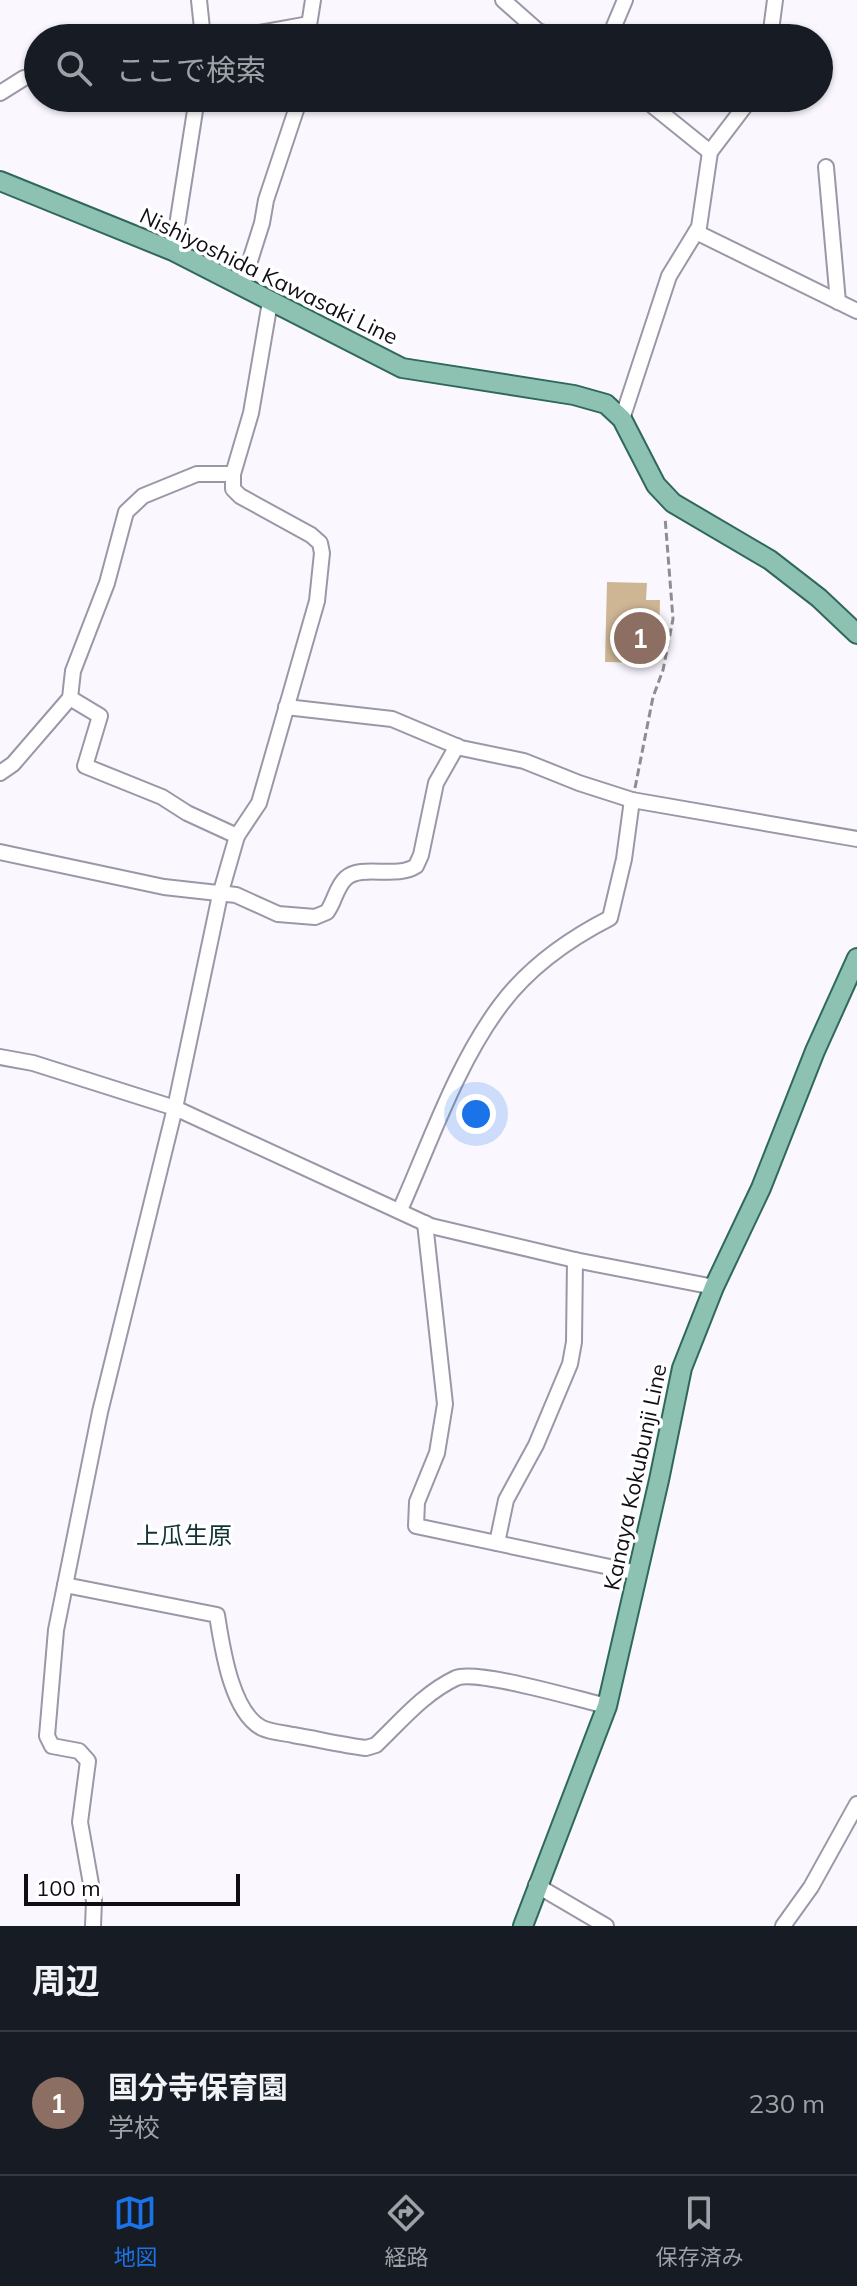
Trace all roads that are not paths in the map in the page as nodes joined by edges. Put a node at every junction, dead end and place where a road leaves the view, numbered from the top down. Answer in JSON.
{"nodes":[{"id":1,"x":199,"y":0,"type":"edge"},
{"id":2,"x":313,"y":0,"type":"edge"},
{"id":3,"x":503,"y":0,"type":"edge"},
{"id":4,"x":625,"y":0,"type":"edge"},
{"id":5,"x":775,"y":0,"type":"edge"},
{"id":6,"x":202,"y":24,"type":"edge"},
{"id":7,"x":309,"y":24,"type":"edge"},
{"id":8,"x":530,"y":24,"type":"edge"},
{"id":9,"x":615,"y":24,"type":"edge"},
{"id":10,"x":772,"y":24,"type":"edge"},
{"id":11,"x":24,"y":78,"type":"edge"},
{"id":12,"x":0,"y":93,"type":"edge"},
{"id":13,"x":195,"y":112,"type":"edge"},
{"id":14,"x":295,"y":112,"type":"edge"},
{"id":15,"x":660,"y":112,"type":"edge"},
{"id":16,"x":740,"y":112,"type":"edge"},
{"id":17,"x":710,"y":152,"type":"junction"},
{"id":18,"x":826,"y":167,"type":"dead end"},
{"id":19,"x":0,"y":181,"type":"edge"},
{"id":20,"x":696,"y":232,"type":"junction"},
{"id":21,"x":173,"y":251,"type":"junction"},
{"id":22,"x":242,"y":286,"type":"junction"},
{"id":23,"x":270,"y":302,"type":"junction"},
{"id":24,"x":838,"y":302,"type":"junction"},
{"id":25,"x":857,"y":311,"type":"edge"},
{"id":26,"x":622,"y":419,"type":"junction"},
{"id":27,"x":233,"y":474,"type":"junction"},
{"id":28,"x":857,"y":634,"type":"edge"},
{"id":29,"x":70,"y":698,"type":"junction"},
{"id":30,"x":286,"y":707,"type":"junction"},
{"id":31,"x":457,"y":746,"type":"junction"},
{"id":32,"x":0,"y":773,"type":"edge"},
{"id":33,"x":632,"y":800,"type":"junction"},
{"id":34,"x":237,"y":836,"type":"junction"},
{"id":35,"x":857,"y":839,"type":"edge"},
{"id":36,"x":0,"y":852,"type":"edge"},
{"id":37,"x":220,"y":895,"type":"junction"},
{"id":38,"x":857,"y":958,"type":"edge"},
{"id":39,"x":0,"y":1057,"type":"edge"},
{"id":40,"x":175,"y":1108,"type":"junction"},
{"id":41,"x":400,"y":1210,"type":"junction"},
{"id":42,"x":425,"y":1223,"type":"junction"},
{"id":43,"x":575,"y":1260,"type":"junction"},
{"id":44,"x":714,"y":1287,"type":"junction"},
{"id":45,"x":497,"y":1543,"type":"junction"},
{"id":46,"x":638,"y":1573,"type":"junction"},
{"id":47,"x":65,"y":1585,"type":"junction"},
{"id":48,"x":607,"y":1706,"type":"junction"},
{"id":49,"x":857,"y":1804,"type":"edge"},
{"id":50,"x":536,"y":1885,"type":"junction"},
{"id":51,"x":93,"y":1926,"type":"edge"},
{"id":52,"x":523,"y":1926,"type":"edge"},
{"id":53,"x":606,"y":1926,"type":"edge"},
{"id":54,"x":783,"y":1926,"type":"edge"}],
"edges":[{"from":1,"to":6,"type":"street"},
{"from":2,"to":7,"type":"street"},
{"from":3,"to":8,"type":"street"},
{"from":4,"to":9,"type":"street"},
{"from":5,"to":10,"type":"street"},
{"from":11,"to":12,"type":"street"},
{"from":13,"to":21,"type":"street"},
{"from":14,"to":22,"type":"street"},
{"from":15,"to":17,"type":"street"},
{"from":16,"to":17,"type":"street"},
{"from":17,"to":20,"type":"street"},
{"from":18,"to":24,"type":"street"},
{"from":19,"to":21,"type":"main road","name":"Nishiyoshida Kawasaki Line"},
{"from":20,"to":24,"type":"street"},
{"from":20,"to":26,"type":"street"},
{"from":21,"to":22,"type":"main road","name":"Nishiyoshida Kawasaki Line"},
{"from":22,"to":23,"type":"main road","name":"Nishiyoshida Kawasaki Line"},
{"from":23,"to":26,"type":"main road","name":"Nishiyoshida Kawasaki Line"},
{"from":23,"to":27,"type":"street"},
{"from":24,"to":25,"type":"street"},
{"from":26,"to":28,"type":"main road"},
{"from":27,"to":29,"type":"street"},
{"from":27,"to":30,"type":"street"},
{"from":29,"to":32,"type":"street"},
{"from":29,"to":34,"type":"street"},
{"from":30,"to":31,"type":"street"},
{"from":30,"to":34,"type":"street"},
{"from":31,"to":33,"type":"street"},
{"from":31,"to":37,"type":"street"},
{"from":33,"to":35,"type":"street"},
{"from":33,"to":41,"type":"street"},
{"from":34,"to":37,"type":"street"},
{"from":36,"to":37,"type":"street"},
{"from":37,"to":40,"type":"street"},
{"from":38,"to":44,"type":"main road","name":"Kanaya Kokubunji Line"},
{"from":39,"to":40,"type":"street"},
{"from":40,"to":41,"type":"street"},
{"from":40,"to":47,"type":"street"},
{"from":41,"to":42,"type":"street"},
{"from":42,"to":43,"type":"street"},
{"from":42,"to":45,"type":"street"},
{"from":43,"to":44,"type":"street"},
{"from":43,"to":45,"type":"street"},
{"from":44,"to":46,"type":"main road","name":"Kanaya Kokubunji Line"},
{"from":45,"to":46,"type":"street"},
{"from":46,"to":48,"type":"main road","name":"Kanaya Kokubunji Line"},
{"from":47,"to":48,"type":"street"},
{"from":47,"to":51,"type":"street"},
{"from":48,"to":50,"type":"main road","name":"Kanaya Kokubunji Line"},
{"from":49,"to":54,"type":"street"},
{"from":50,"to":52,"type":"main road","name":"Kanaya Kokubunji Line"},
{"from":50,"to":53,"type":"street"}]}
